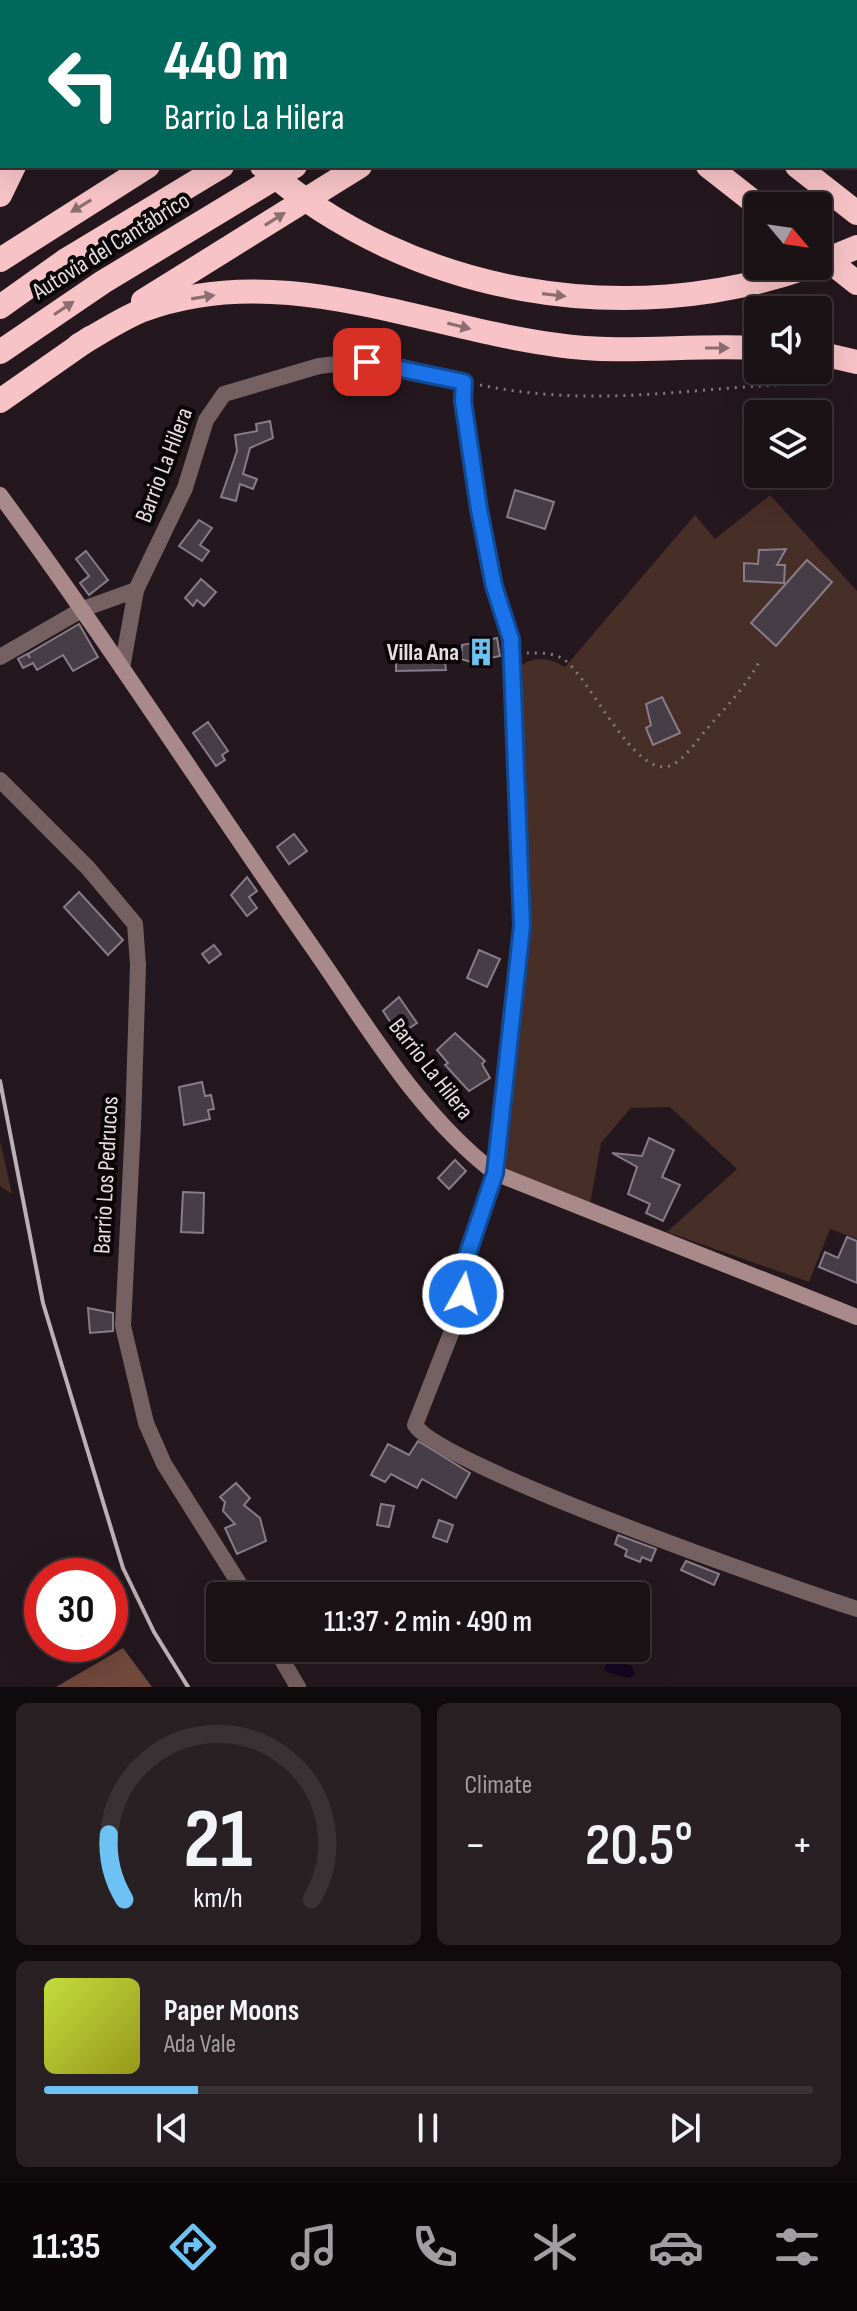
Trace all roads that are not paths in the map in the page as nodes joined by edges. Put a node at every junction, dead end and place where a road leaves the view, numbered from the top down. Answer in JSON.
{"nodes":[{"id":1,"x":13,"y":168,"type":"edge"},
{"id":2,"x":145,"y":168,"type":"edge"},
{"id":3,"x":219,"y":168,"type":"edge"},
{"id":4,"x":265,"y":168,"type":"edge"},
{"id":5,"x":292,"y":168,"type":"edge"},
{"id":6,"x":357,"y":168,"type":"edge"},
{"id":7,"x":711,"y":168,"type":"edge"},
{"id":8,"x":800,"y":168,"type":"edge"},
{"id":9,"x":744,"y":194,"type":"edge"},
{"id":10,"x":0,"y":195,"type":"edge"},
{"id":11,"x":857,"y":213,"type":"edge"},
{"id":12,"x":857,"y":247,"type":"edge"},
{"id":13,"x":832,"y":257,"type":"edge"},
{"id":14,"x":0,"y":260,"type":"edge"},
{"id":15,"x":832,"y":263,"type":"edge"},
{"id":16,"x":759,"y":280,"type":"edge"},
{"id":17,"x":857,"y":283,"type":"edge"},
{"id":18,"x":0,"y":307,"type":"edge"},
{"id":19,"x":79,"y":345,"type":"junction"},
{"id":20,"x":744,"y":348,"type":"edge"},
{"id":21,"x":0,"y":352,"type":"edge"},
{"id":22,"x":832,"y":356,"type":"edge"},
{"id":23,"x":857,"y":362,"type":"edge"},
{"id":24,"x":0,"y":401,"type":"edge"},
{"id":25,"x":0,"y":495,"type":"edge"},
{"id":26,"x":136,"y":590,"type":"junction"},
{"id":27,"x":83,"y":609,"type":"junction"},
{"id":28,"x":0,"y":657,"type":"edge"},
{"id":29,"x":122,"y":668,"type":"junction"},
{"id":30,"x":0,"y":780,"type":"edge"},
{"id":31,"x":495,"y":1173,"type":"junction"},
{"id":32,"x":857,"y":1317,"type":"edge"},
{"id":33,"x":239,"y":1582,"type":"edge"},
{"id":34,"x":857,"y":1609,"type":"edge"},
{"id":35,"x":283,"y":1662,"type":"edge"},
{"id":36,"x":298,"y":1687,"type":"edge"}],
"edges":[{"from":1,"to":10,"type":"highway"},
{"from":2,"to":14,"type":"highway","one_way":true},
{"from":3,"to":18,"type":"highway","name":"Autovía del Cantábrico"},
{"from":4,"to":16,"type":"highway","one_way":true},
{"from":21,"to":5,"type":"highway","name":"Autovía del Cantábrico","one_way":true},
{"from":19,"to":6,"type":"highway","one_way":true},
{"from":7,"to":9,"type":"highway"},
{"from":8,"to":11,"type":"highway"},
{"from":12,"to":13,"type":"highway"},
{"from":15,"to":17,"type":"highway"},
{"from":19,"to":20,"type":"highway","one_way":true},
{"from":19,"to":24,"type":"highway"},
{"from":22,"to":23,"type":"highway"},
{"from":25,"to":27,"type":"street","name":"Barrio La Hilera"},
{"from":26,"to":27,"type":"street"},
{"from":26,"to":29,"type":"street","name":"Barrio La Hilera"},
{"from":26,"to":31,"type":"street","name":"Barrio La Hilera"},
{"from":27,"to":28,"type":"street"},
{"from":27,"to":29,"type":"street","name":"Barrio La Hilera"},
{"from":29,"to":31,"type":"street","name":"Barrio La Hilera"},
{"from":30,"to":33,"type":"street","name":"Barrio Los Pedrucos"},
{"from":31,"to":32,"type":"street","name":"Barrio La Hilera"},
{"from":31,"to":34,"type":"street","name":"Barrio La Hilera"},
{"from":35,"to":36,"type":"street"}]}
